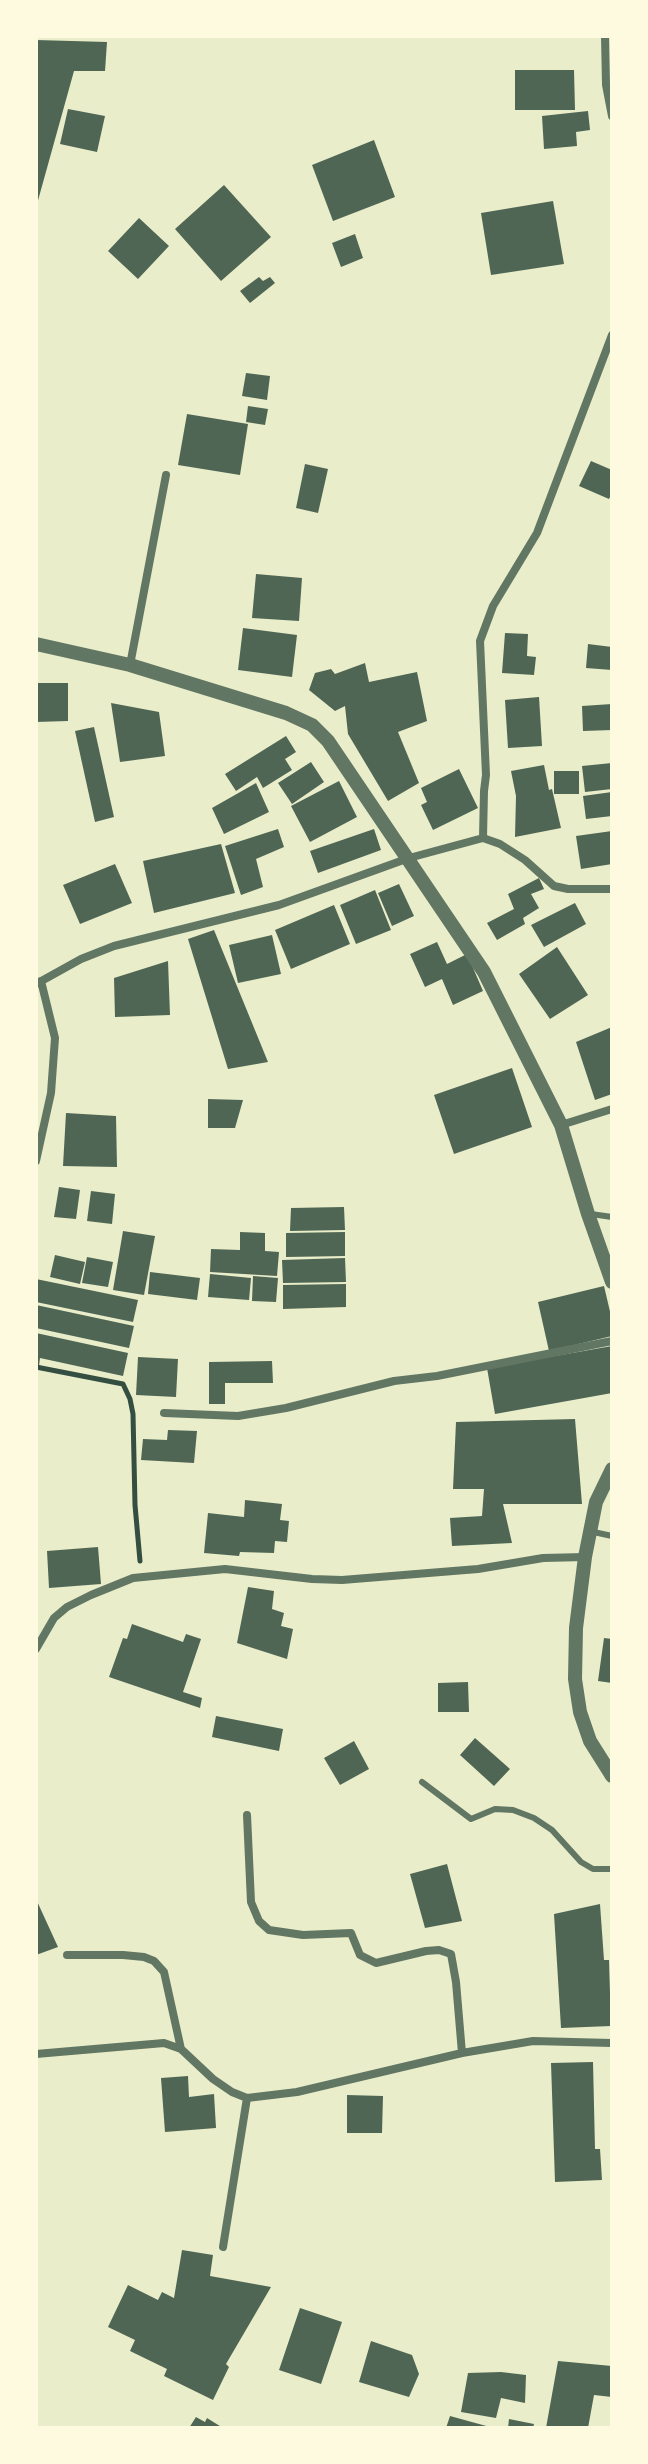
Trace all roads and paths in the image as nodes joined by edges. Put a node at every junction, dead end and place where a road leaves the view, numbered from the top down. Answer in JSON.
{"nodes":[{"id":1,"x":605,"y":36,"type":"edge"},
{"id":2,"x":612,"y":116,"type":"edge"},
{"id":3,"x":612,"y":335,"type":"edge"},
{"id":4,"x":166,"y":475,"type":"dead end"},
{"id":5,"x":36,"y":644,"type":"edge"},
{"id":6,"x":130,"y":665,"type":"junction"},
{"id":7,"x":483,"y":838,"type":"junction"},
{"id":8,"x":409,"y":858,"type":"junction"},
{"id":9,"x":612,"y":889,"type":"edge"},
{"id":10,"x":39,"y":983,"type":"edge"},
{"id":11,"x":612,"y":1109,"type":"edge"},
{"id":12,"x":561,"y":1125,"type":"junction"},
{"id":13,"x":36,"y":1161,"type":"edge"},
{"id":14,"x":588,"y":1214,"type":"junction"},
{"id":15,"x":612,"y":1217,"type":"edge"},
{"id":16,"x":612,"y":1282,"type":"edge"},
{"id":17,"x":612,"y":1341,"type":"edge"},
{"id":18,"x":36,"y":1367,"type":"edge"},
{"id":19,"x":164,"y":1413,"type":"dead end"},
{"id":20,"x":612,"y":1469,"type":"edge"},
{"id":21,"x":589,"y":1531,"type":"junction"},
{"id":22,"x":612,"y":1536,"type":"edge"},
{"id":23,"x":585,"y":1557,"type":"junction"},
{"id":24,"x":142,"y":1578,"type":"junction"},
{"id":25,"x":36,"y":1649,"type":"edge"},
{"id":26,"x":612,"y":1776,"type":"edge"},
{"id":27,"x":422,"y":1782,"type":"dead end"},
{"id":28,"x":247,"y":1815,"type":"dead end"},
{"id":29,"x":612,"y":1869,"type":"edge"},
{"id":30,"x":67,"y":1955,"type":"dead end"},
{"id":31,"x":612,"y":2043,"type":"edge"},
{"id":32,"x":181,"y":2049,"type":"junction"},
{"id":33,"x":462,"y":2053,"type":"junction"},
{"id":34,"x":36,"y":2054,"type":"edge"},
{"id":35,"x":247,"y":2098,"type":"junction"},
{"id":36,"x":223,"y":2247,"type":"dead end"}],
"edges":[{"from":1,"to":2,"type":"street"},
{"from":3,"to":7,"type":"street"},
{"from":4,"to":6,"type":"street"},
{"from":5,"to":6,"type":"street"},
{"from":6,"to":8,"type":"street"},
{"from":7,"to":8,"type":"street"},
{"from":7,"to":9,"type":"street"},
{"from":8,"to":10,"type":"street"},
{"from":8,"to":12,"type":"street"},
{"from":10,"to":13,"type":"street"},
{"from":11,"to":12,"type":"street"},
{"from":12,"to":14,"type":"street"},
{"from":14,"to":15,"type":"lane"},
{"from":14,"to":16,"type":"street"},
{"from":17,"to":19,"type":"street"},
{"from":18,"to":24,"type":"path"},
{"from":20,"to":21,"type":"street"},
{"from":21,"to":22,"type":"lane"},
{"from":21,"to":23,"type":"street"},
{"from":23,"to":24,"type":"street"},
{"from":23,"to":26,"type":"street"},
{"from":24,"to":25,"type":"street"},
{"from":27,"to":29,"type":"lane"},
{"from":28,"to":33,"type":"street"},
{"from":30,"to":32,"type":"street"},
{"from":31,"to":33,"type":"street"},
{"from":32,"to":34,"type":"street"},
{"from":32,"to":35,"type":"street"},
{"from":33,"to":35,"type":"street"},
{"from":35,"to":36,"type":"street"}]}
